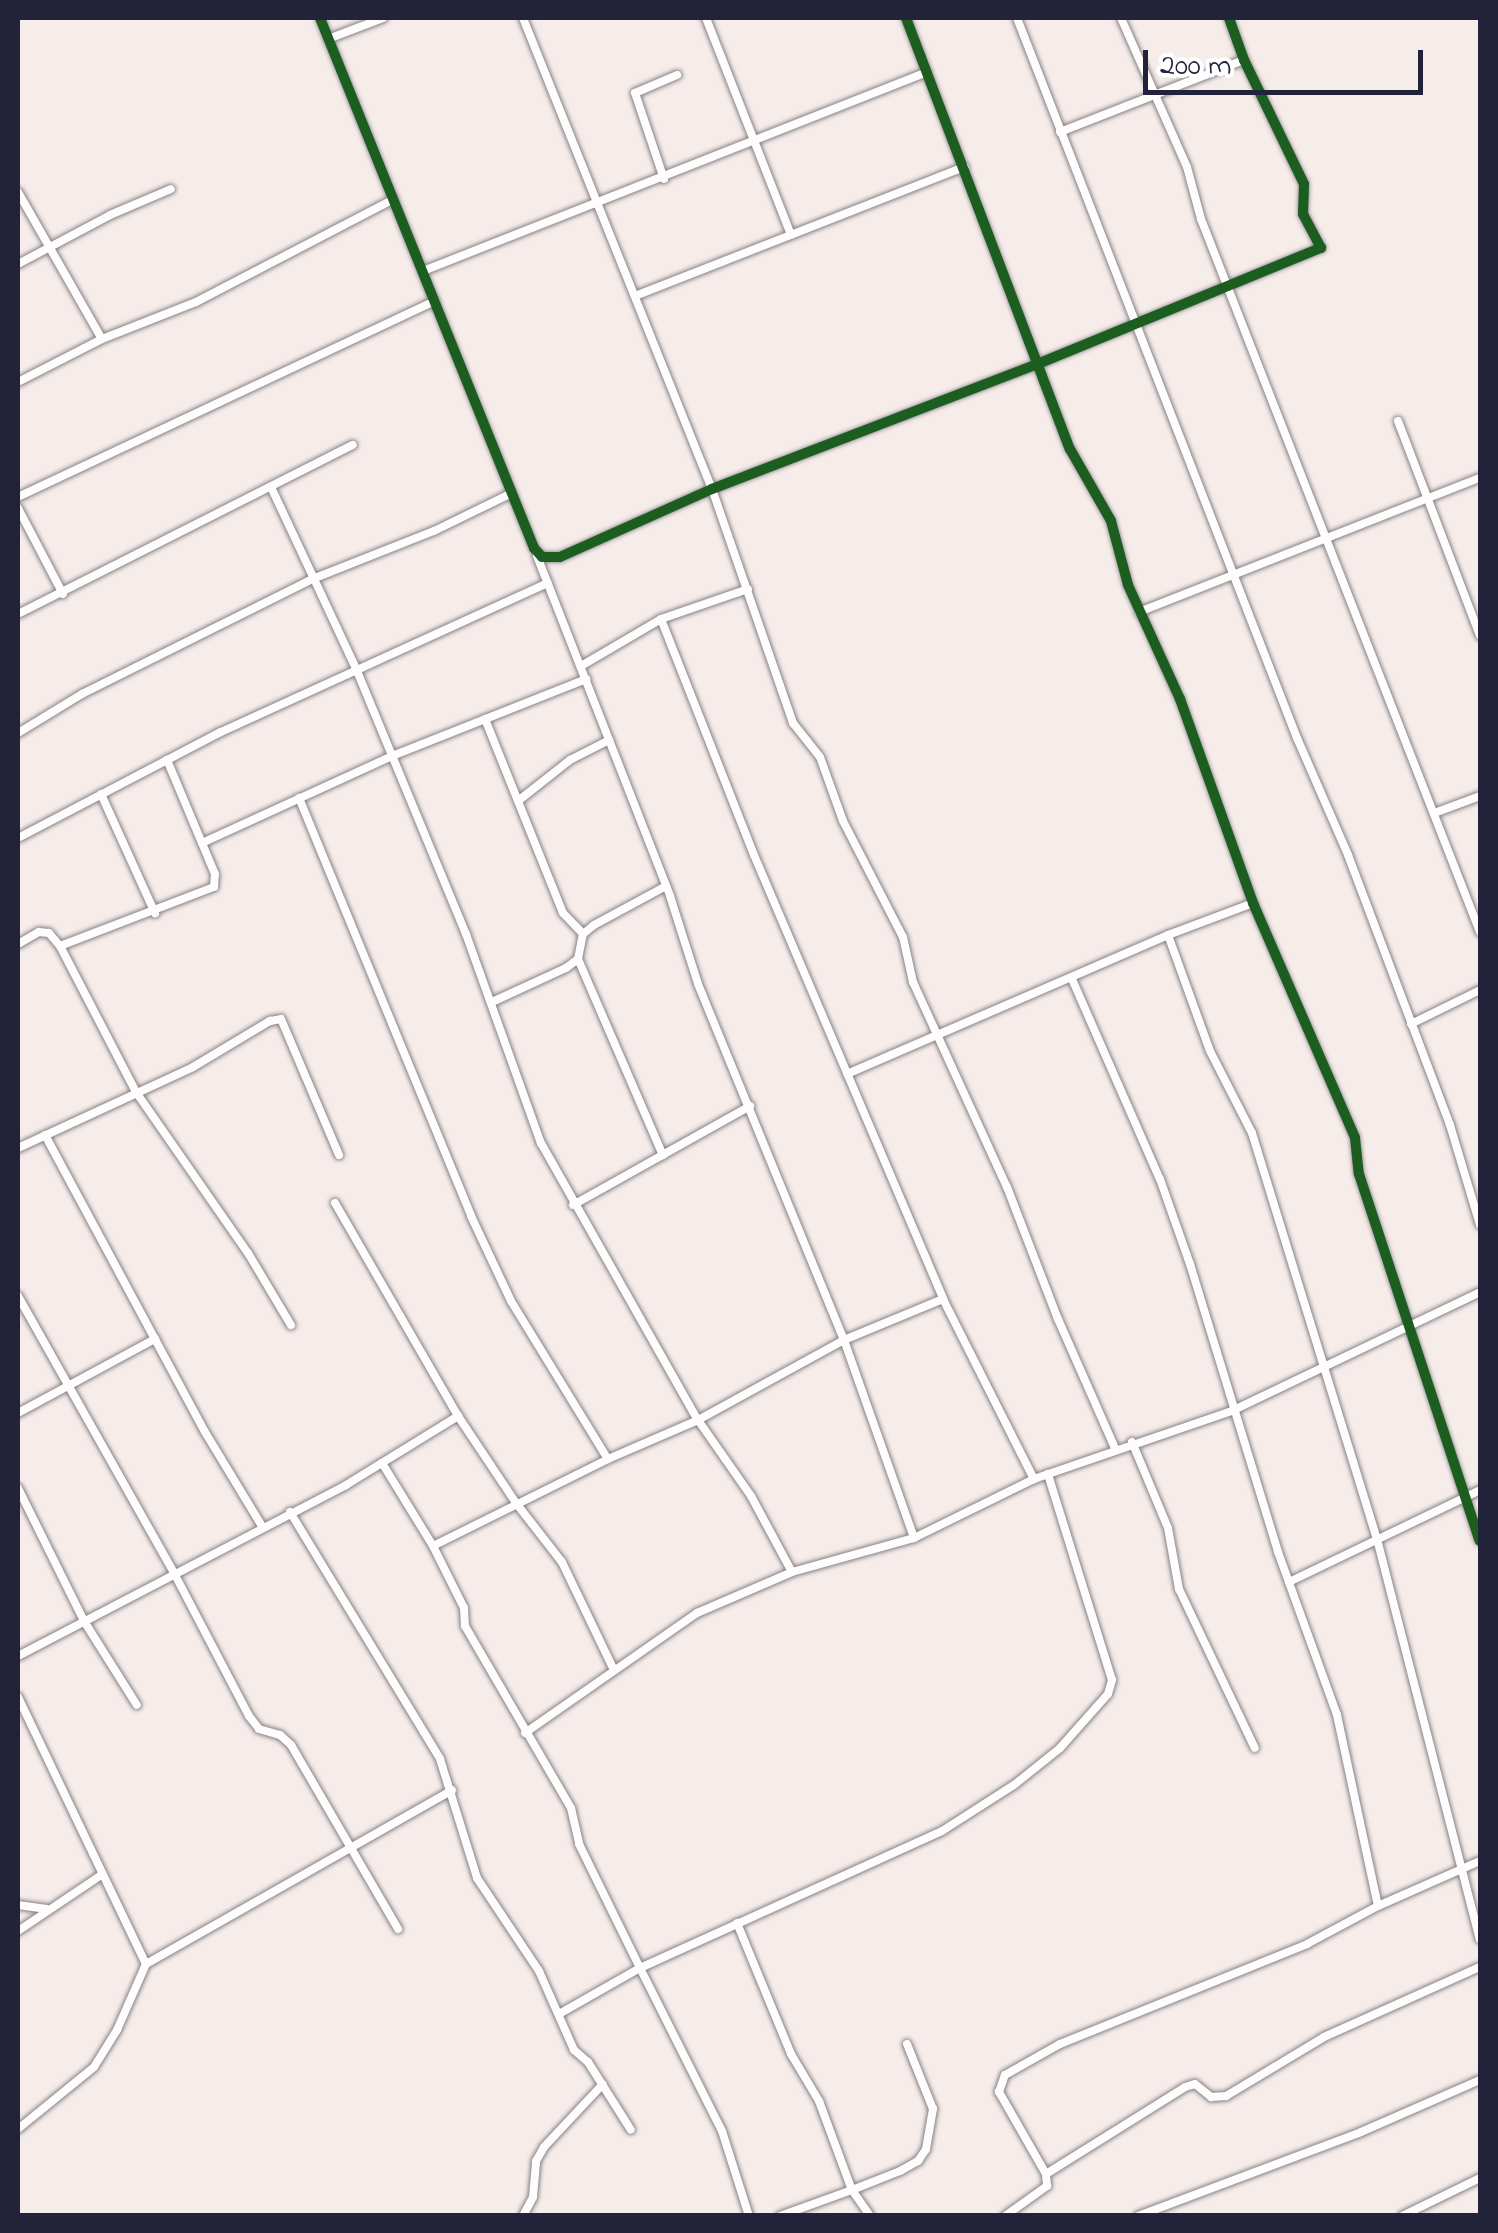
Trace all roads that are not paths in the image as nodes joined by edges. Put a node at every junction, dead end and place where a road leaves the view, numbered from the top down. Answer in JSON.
{"nodes":[{"id":1,"x":320,"y":18,"type":"edge"},
{"id":2,"x":383,"y":18,"type":"edge"},
{"id":3,"x":522,"y":18,"type":"edge"},
{"id":4,"x":706,"y":18,"type":"edge"},
{"id":5,"x":906,"y":18,"type":"edge"},
{"id":6,"x":1017,"y":18,"type":"edge"},
{"id":7,"x":1122,"y":18,"type":"edge"},
{"id":8,"x":1229,"y":18,"type":"edge"},
{"id":9,"x":328,"y":39,"type":"junction"},
{"id":10,"x":1244,"y":60,"type":"junction"},
{"id":11,"x":927,"y":72,"type":"junction"},
{"id":12,"x":677,"y":75,"type":"dead end"},
{"id":13,"x":1154,"y":92,"type":"junction"},
{"id":14,"x":1060,"y":132,"type":"junction"},
{"id":15,"x":757,"y":141,"type":"junction"},
{"id":16,"x":965,"y":167,"type":"junction"},
{"id":17,"x":664,"y":179,"type":"junction"},
{"id":18,"x":172,"y":189,"type":"dead end"},
{"id":19,"x":18,"y":192,"type":"edge"},
{"id":20,"x":394,"y":199,"type":"junction"},
{"id":21,"x":598,"y":204,"type":"junction"},
{"id":22,"x":792,"y":235,"type":"junction"},
{"id":23,"x":49,"y":248,"type":"junction"},
{"id":24,"x":18,"y":264,"type":"edge"},
{"id":25,"x":424,"y":271,"type":"junction"},
{"id":26,"x":1227,"y":287,"type":"junction"},
{"id":27,"x":635,"y":296,"type":"junction"},
{"id":28,"x":435,"y":302,"type":"junction"},
{"id":29,"x":1134,"y":323,"type":"junction"},
{"id":30,"x":102,"y":339,"type":"junction"},
{"id":31,"x":1040,"y":364,"type":"junction"},
{"id":32,"x":18,"y":382,"type":"edge"},
{"id":33,"x":1398,"y":421,"type":"dead end"},
{"id":34,"x":354,"y":446,"type":"dead end"},
{"id":35,"x":1480,"y":478,"type":"edge"},
{"id":36,"x":271,"y":486,"type":"junction"},
{"id":37,"x":712,"y":488,"type":"junction"},
{"id":38,"x":512,"y":493,"type":"junction"},
{"id":39,"x":18,"y":497,"type":"edge"},
{"id":40,"x":1428,"y":499,"type":"junction"},
{"id":41,"x":18,"y":508,"type":"edge"},
{"id":42,"x":1328,"y":538,"type":"junction"},
{"id":43,"x":534,"y":548,"type":"junction"},
{"id":44,"x":1236,"y":574,"type":"junction"},
{"id":45,"x":315,"y":578,"type":"junction"},
{"id":46,"x":548,"y":583,"type":"junction"},
{"id":47,"x":748,"y":588,"type":"junction"},
{"id":48,"x":63,"y":594,"type":"junction"},
{"id":49,"x":1140,"y":612,"type":"junction"},
{"id":50,"x":18,"y":614,"type":"edge"},
{"id":51,"x":661,"y":619,"type":"junction"},
{"id":52,"x":1480,"y":636,"type":"edge"},
{"id":53,"x":581,"y":666,"type":"junction"},
{"id":54,"x":357,"y":671,"type":"junction"},
{"id":55,"x":586,"y":679,"type":"junction"},
{"id":56,"x":485,"y":719,"type":"junction"},
{"id":57,"x":18,"y":733,"type":"edge"},
{"id":58,"x":609,"y":740,"type":"junction"},
{"id":59,"x":392,"y":756,"type":"junction"},
{"id":60,"x":168,"y":760,"type":"junction"},
{"id":61,"x":101,"y":794,"type":"junction"},
{"id":62,"x":1480,"y":796,"type":"edge"},
{"id":63,"x":300,"y":798,"type":"junction"},
{"id":64,"x":518,"y":802,"type":"junction"},
{"id":65,"x":1437,"y":812,"type":"junction"},
{"id":66,"x":18,"y":838,"type":"edge"},
{"id":67,"x":202,"y":842,"type":"junction"},
{"id":68,"x":666,"y":886,"type":"junction"},
{"id":69,"x":1253,"y":903,"type":"junction"},
{"id":70,"x":156,"y":913,"type":"junction"},
{"id":71,"x":1480,"y":932,"type":"edge"},
{"id":72,"x":583,"y":934,"type":"junction"},
{"id":73,"x":1168,"y":935,"type":"junction"},
{"id":74,"x":18,"y":944,"type":"edge"},
{"id":75,"x":60,"y":946,"type":"junction"},
{"id":76,"x":578,"y":959,"type":"junction"},
{"id":77,"x":1072,"y":979,"type":"junction"},
{"id":78,"x":1480,"y":990,"type":"edge"},
{"id":79,"x":492,"y":1002,"type":"junction"},
{"id":80,"x":1411,"y":1024,"type":"junction"},
{"id":81,"x":938,"y":1035,"type":"junction"},
{"id":82,"x":848,"y":1074,"type":"junction"},
{"id":83,"x":136,"y":1092,"type":"junction"},
{"id":84,"x":750,"y":1106,"type":"junction"},
{"id":85,"x":44,"y":1135,"type":"junction"},
{"id":86,"x":18,"y":1148,"type":"edge"},
{"id":87,"x":339,"y":1154,"type":"dead end"},
{"id":88,"x":664,"y":1154,"type":"junction"},
{"id":89,"x":335,"y":1203,"type":"dead end"},
{"id":90,"x":573,"y":1205,"type":"junction"},
{"id":91,"x":1480,"y":1225,"type":"edge"},
{"id":92,"x":1480,"y":1292,"type":"edge"},
{"id":93,"x":18,"y":1296,"type":"edge"},
{"id":94,"x":942,"y":1299,"type":"junction"},
{"id":95,"x":291,"y":1324,"type":"dead end"},
{"id":96,"x":1407,"y":1326,"type":"junction"},
{"id":97,"x":155,"y":1339,"type":"junction"},
{"id":98,"x":844,"y":1340,"type":"junction"},
{"id":99,"x":1322,"y":1364,"type":"junction"},
{"id":100,"x":67,"y":1384,"type":"junction"},
{"id":101,"x":1234,"y":1410,"type":"junction"},
{"id":102,"x":18,"y":1413,"type":"edge"},
{"id":103,"x":458,"y":1416,"type":"junction"},
{"id":104,"x":698,"y":1420,"type":"junction"},
{"id":105,"x":1132,"y":1442,"type":"junction"},
{"id":106,"x":1115,"y":1448,"type":"junction"},
{"id":107,"x":608,"y":1458,"type":"junction"},
{"id":108,"x":382,"y":1463,"type":"junction"},
{"id":109,"x":1048,"y":1474,"type":"junction"},
{"id":110,"x":1034,"y":1479,"type":"junction"},
{"id":111,"x":18,"y":1488,"type":"edge"},
{"id":112,"x":1480,"y":1490,"type":"edge"},
{"id":113,"x":1466,"y":1496,"type":"junction"},
{"id":114,"x":516,"y":1504,"type":"junction"},
{"id":115,"x":290,"y":1512,"type":"junction"},
{"id":116,"x":262,"y":1526,"type":"junction"},
{"id":117,"x":914,"y":1538,"type":"junction"},
{"id":118,"x":1377,"y":1538,"type":"junction"},
{"id":119,"x":1480,"y":1541,"type":"edge"},
{"id":120,"x":433,"y":1546,"type":"junction"},
{"id":121,"x":792,"y":1572,"type":"junction"},
{"id":122,"x":174,"y":1573,"type":"junction"},
{"id":123,"x":1289,"y":1582,"type":"junction"},
{"id":124,"x":84,"y":1621,"type":"junction"},
{"id":125,"x":18,"y":1656,"type":"edge"},
{"id":126,"x":613,"y":1668,"type":"junction"},
{"id":127,"x":18,"y":1696,"type":"edge"},
{"id":128,"x":137,"y":1705,"type":"dead end"},
{"id":129,"x":526,"y":1733,"type":"junction"},
{"id":130,"x":1255,"y":1748,"type":"dead end"},
{"id":131,"x":452,"y":1790,"type":"junction"},
{"id":132,"x":351,"y":1846,"type":"junction"},
{"id":133,"x":1480,"y":1862,"type":"edge"},
{"id":134,"x":1462,"y":1871,"type":"junction"},
{"id":135,"x":100,"y":1876,"type":"junction"},
{"id":136,"x":18,"y":1904,"type":"edge"},
{"id":137,"x":1378,"y":1906,"type":"junction"},
{"id":138,"x":47,"y":1909,"type":"junction"},
{"id":139,"x":737,"y":1923,"type":"junction"},
{"id":140,"x":398,"y":1929,"type":"dead end"},
{"id":141,"x":18,"y":1930,"type":"edge"},
{"id":142,"x":1480,"y":1940,"type":"edge"},
{"id":143,"x":146,"y":1964,"type":"junction"},
{"id":144,"x":1480,"y":1967,"type":"edge"},
{"id":145,"x":640,"y":1968,"type":"junction"},
{"id":146,"x":559,"y":2014,"type":"junction"},
{"id":147,"x":906,"y":2044,"type":"dead end"},
{"id":148,"x":1480,"y":2080,"type":"edge"},
{"id":149,"x":603,"y":2084,"type":"junction"},
{"id":150,"x":18,"y":2128,"type":"edge"},
{"id":151,"x":631,"y":2130,"type":"dead end"},
{"id":152,"x":1046,"y":2174,"type":"junction"},
{"id":153,"x":1480,"y":2178,"type":"edge"},
{"id":154,"x":852,"y":2190,"type":"junction"},
{"id":155,"x":522,"y":2216,"type":"edge"},
{"id":156,"x":749,"y":2216,"type":"edge"},
{"id":157,"x":780,"y":2216,"type":"edge"},
{"id":158,"x":870,"y":2216,"type":"edge"},
{"id":159,"x":1005,"y":2216,"type":"edge"},
{"id":160,"x":1138,"y":2216,"type":"edge"},
{"id":161,"x":1402,"y":2216,"type":"edge"}],
"edges":[{"from":1,"to":9,"type":"street"},
{"from":2,"to":9,"type":"street"},
{"from":3,"to":21,"type":"street"},
{"from":4,"to":15,"type":"street"},
{"from":5,"to":11,"type":"street"},
{"from":6,"to":14,"type":"street"},
{"from":7,"to":13,"type":"street"},
{"from":8,"to":10,"type":"street"},
{"from":9,"to":20,"type":"street"},
{"from":10,"to":13,"type":"street"},
{"from":10,"to":26,"type":"street"},
{"from":11,"to":15,"type":"street"},
{"from":11,"to":16,"type":"street"},
{"from":12,"to":17,"type":"street"},
{"from":13,"to":14,"type":"street"},
{"from":13,"to":26,"type":"street"},
{"from":14,"to":29,"type":"street"},
{"from":15,"to":17,"type":"street"},
{"from":15,"to":22,"type":"street"},
{"from":16,"to":22,"type":"street"},
{"from":16,"to":31,"type":"street"},
{"from":17,"to":21,"type":"street"},
{"from":18,"to":23,"type":"street"},
{"from":19,"to":23,"type":"street"},
{"from":20,"to":25,"type":"street"},
{"from":20,"to":30,"type":"street"},
{"from":21,"to":25,"type":"street"},
{"from":21,"to":27,"type":"street"},
{"from":22,"to":27,"type":"street"},
{"from":23,"to":24,"type":"street"},
{"from":23,"to":30,"type":"street"},
{"from":25,"to":28,"type":"street"},
{"from":26,"to":29,"type":"street"},
{"from":26,"to":42,"type":"street"},
{"from":27,"to":37,"type":"street"},
{"from":28,"to":38,"type":"street"},
{"from":28,"to":39,"type":"street"},
{"from":29,"to":31,"type":"street"},
{"from":29,"to":44,"type":"street"},
{"from":30,"to":32,"type":"street"},
{"from":31,"to":37,"type":"street"},
{"from":31,"to":49,"type":"street"},
{"from":33,"to":40,"type":"street"},
{"from":34,"to":36,"type":"street"},
{"from":35,"to":40,"type":"street"},
{"from":36,"to":45,"type":"street"},
{"from":36,"to":48,"type":"street"},
{"from":37,"to":43,"type":"street"},
{"from":37,"to":47,"type":"street"},
{"from":38,"to":43,"type":"street"},
{"from":38,"to":45,"type":"street"},
{"from":40,"to":42,"type":"street"},
{"from":40,"to":52,"type":"street"},
{"from":41,"to":48,"type":"street"},
{"from":42,"to":44,"type":"street"},
{"from":42,"to":65,"type":"street"},
{"from":43,"to":46,"type":"street"},
{"from":44,"to":49,"type":"street"},
{"from":44,"to":80,"type":"street"},
{"from":45,"to":54,"type":"street"},
{"from":45,"to":57,"type":"street"},
{"from":46,"to":53,"type":"street"},
{"from":46,"to":54,"type":"street"},
{"from":47,"to":51,"type":"street"},
{"from":47,"to":81,"type":"street"},
{"from":48,"to":50,"type":"street"},
{"from":49,"to":69,"type":"street"},
{"from":51,"to":53,"type":"street"},
{"from":51,"to":82,"type":"street"},
{"from":53,"to":55,"type":"street"},
{"from":54,"to":59,"type":"street"},
{"from":54,"to":60,"type":"street"},
{"from":55,"to":56,"type":"street"},
{"from":55,"to":58,"type":"street"},
{"from":56,"to":59,"type":"street"},
{"from":56,"to":64,"type":"street"},
{"from":58,"to":64,"type":"street"},
{"from":58,"to":68,"type":"street"},
{"from":59,"to":63,"type":"street"},
{"from":59,"to":79,"type":"street"},
{"from":60,"to":61,"type":"street"},
{"from":60,"to":67,"type":"street"},
{"from":61,"to":66,"type":"street"},
{"from":61,"to":70,"type":"street"},
{"from":62,"to":65,"type":"street"},
{"from":63,"to":67,"type":"street"},
{"from":63,"to":107,"type":"street"},
{"from":64,"to":72,"type":"street"},
{"from":65,"to":71,"type":"street"},
{"from":67,"to":70,"type":"street"},
{"from":68,"to":72,"type":"street"},
{"from":68,"to":84,"type":"street"},
{"from":69,"to":73,"type":"street"},
{"from":69,"to":96,"type":"street"},
{"from":70,"to":75,"type":"street"},
{"from":72,"to":76,"type":"street"},
{"from":73,"to":77,"type":"street"},
{"from":73,"to":99,"type":"street"},
{"from":74,"to":75,"type":"street"},
{"from":75,"to":83,"type":"street"},
{"from":76,"to":79,"type":"street"},
{"from":76,"to":88,"type":"street"},
{"from":77,"to":81,"type":"street"},
{"from":77,"to":101,"type":"street"},
{"from":78,"to":80,"type":"street"},
{"from":79,"to":90,"type":"street"},
{"from":80,"to":91,"type":"street"},
{"from":81,"to":82,"type":"street"},
{"from":81,"to":106,"type":"street"},
{"from":82,"to":94,"type":"street"},
{"from":83,"to":85,"type":"street"},
{"from":83,"to":87,"type":"street"},
{"from":83,"to":95,"type":"street"},
{"from":84,"to":88,"type":"street"},
{"from":84,"to":98,"type":"street"},
{"from":85,"to":86,"type":"street"},
{"from":85,"to":97,"type":"street"},
{"from":88,"to":90,"type":"street"},
{"from":89,"to":103,"type":"street"},
{"from":90,"to":104,"type":"street"},
{"from":92,"to":96,"type":"street"},
{"from":93,"to":100,"type":"street"},
{"from":94,"to":98,"type":"street"},
{"from":94,"to":110,"type":"street"},
{"from":96,"to":99,"type":"street"},
{"from":96,"to":113,"type":"street"},
{"from":97,"to":100,"type":"street"},
{"from":97,"to":116,"type":"street"},
{"from":98,"to":104,"type":"street"},
{"from":98,"to":117,"type":"street"},
{"from":99,"to":101,"type":"street"},
{"from":99,"to":118,"type":"street"},
{"from":100,"to":102,"type":"street"},
{"from":100,"to":122,"type":"street"},
{"from":101,"to":105,"type":"street"},
{"from":101,"to":123,"type":"street"},
{"from":103,"to":108,"type":"street"},
{"from":103,"to":114,"type":"street"},
{"from":104,"to":107,"type":"street"},
{"from":104,"to":121,"type":"street"},
{"from":105,"to":106,"type":"street"},
{"from":105,"to":130,"type":"street"},
{"from":106,"to":109,"type":"street"},
{"from":107,"to":114,"type":"street"},
{"from":108,"to":115,"type":"street"},
{"from":108,"to":120,"type":"street"},
{"from":109,"to":110,"type":"street"},
{"from":109,"to":139,"type":"street"},
{"from":110,"to":117,"type":"street"},
{"from":111,"to":124,"type":"street"},
{"from":112,"to":113,"type":"street"},
{"from":113,"to":118,"type":"street"},
{"from":113,"to":119,"type":"street"},
{"from":114,"to":120,"type":"street"},
{"from":114,"to":126,"type":"street"},
{"from":115,"to":116,"type":"street"},
{"from":115,"to":131,"type":"street"},
{"from":116,"to":122,"type":"street"},
{"from":117,"to":121,"type":"street"},
{"from":118,"to":123,"type":"street"},
{"from":118,"to":134,"type":"street"},
{"from":120,"to":129,"type":"street"},
{"from":121,"to":126,"type":"street"},
{"from":122,"to":124,"type":"street"},
{"from":122,"to":132,"type":"street"},
{"from":123,"to":137,"type":"street"},
{"from":124,"to":125,"type":"street"},
{"from":124,"to":128,"type":"street"},
{"from":126,"to":129,"type":"street"},
{"from":127,"to":135,"type":"street"},
{"from":129,"to":145,"type":"street"},
{"from":131,"to":132,"type":"street"},
{"from":131,"to":146,"type":"street"},
{"from":132,"to":140,"type":"street"},
{"from":132,"to":143,"type":"street"},
{"from":133,"to":134,"type":"street"},
{"from":134,"to":137,"type":"street"},
{"from":134,"to":142,"type":"street"},
{"from":135,"to":138,"type":"street"},
{"from":135,"to":143,"type":"street"},
{"from":136,"to":138,"type":"street"},
{"from":137,"to":152,"type":"street"},
{"from":138,"to":141,"type":"street"},
{"from":139,"to":145,"type":"street"},
{"from":139,"to":154,"type":"street"},
{"from":143,"to":150,"type":"street"},
{"from":144,"to":152,"type":"street"},
{"from":145,"to":146,"type":"street"},
{"from":145,"to":156,"type":"street"},
{"from":146,"to":149,"type":"street"},
{"from":147,"to":154,"type":"street"},
{"from":148,"to":160,"type":"street"},
{"from":149,"to":151,"type":"street"},
{"from":149,"to":155,"type":"street"},
{"from":152,"to":159,"type":"street"},
{"from":153,"to":161,"type":"street"},
{"from":154,"to":157,"type":"street"},
{"from":154,"to":158,"type":"street"}]}
